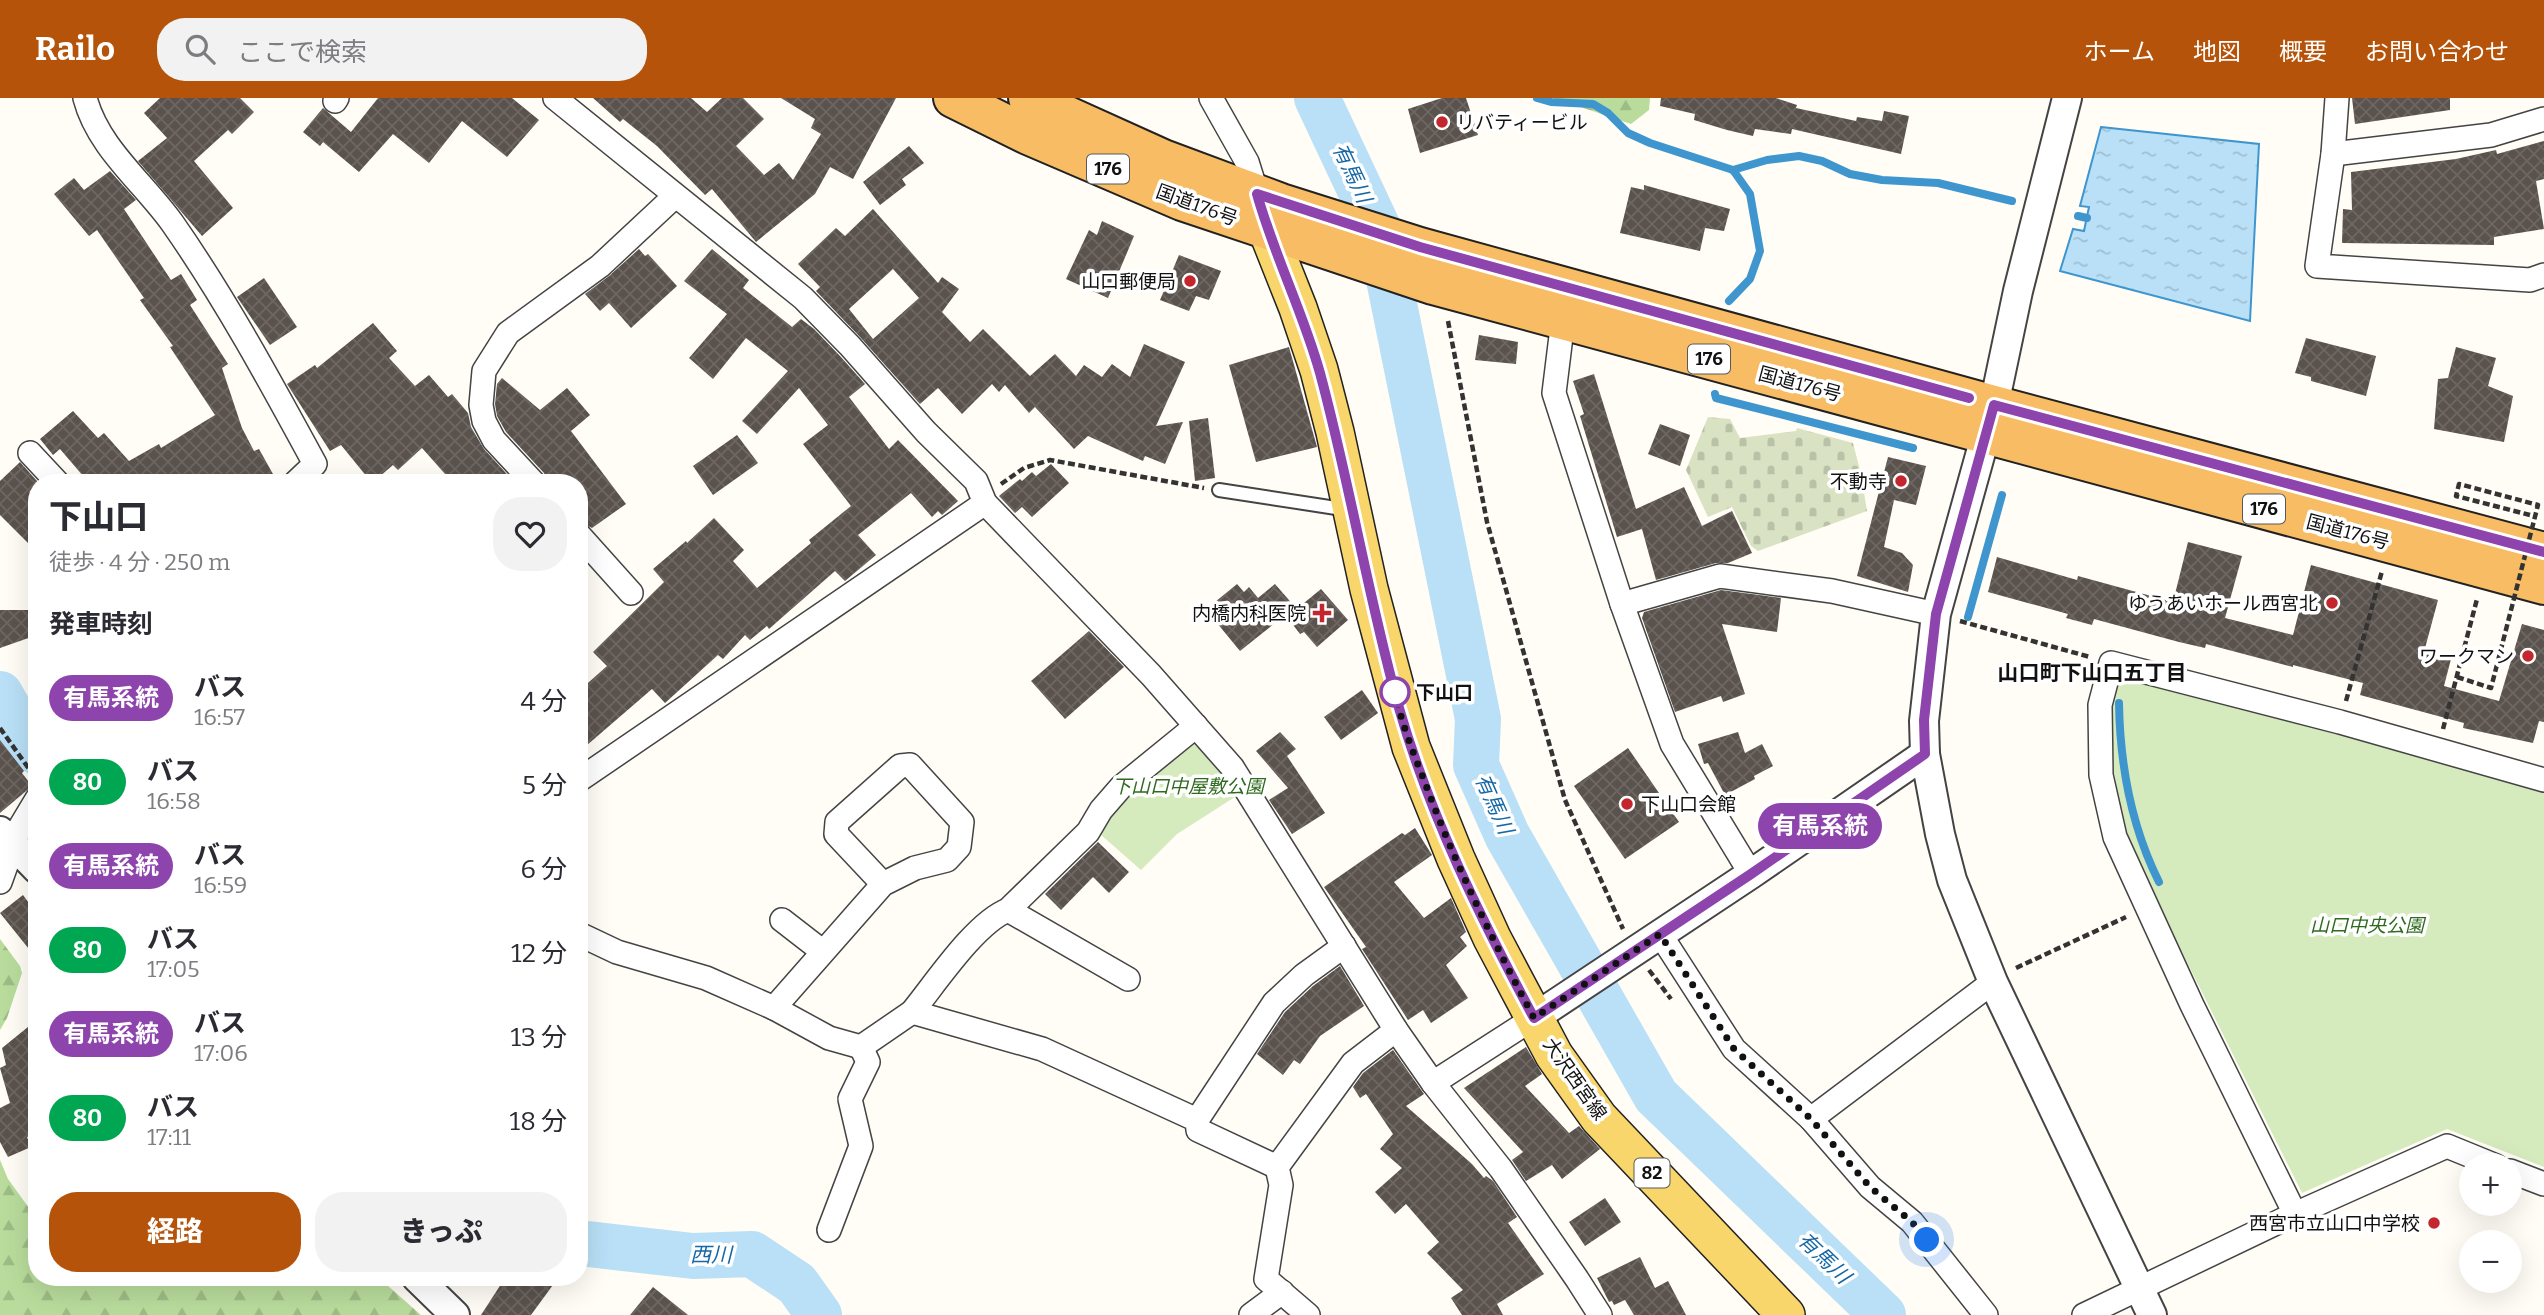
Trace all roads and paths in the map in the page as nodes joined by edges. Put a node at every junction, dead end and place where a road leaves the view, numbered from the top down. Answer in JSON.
{"nodes":[{"id":1,"x":85,"y":98,"type":"edge"},
{"id":2,"x":555,"y":98,"type":"edge"},
{"id":3,"x":953,"y":98,"type":"edge"},
{"id":4,"x":1028,"y":98,"type":"edge"},
{"id":5,"x":1212,"y":98,"type":"edge"},
{"id":6,"x":2067,"y":98,"type":"edge"},
{"id":7,"x":2337,"y":98,"type":"edge"},
{"id":8,"x":2544,"y":119,"type":"edge"},
{"id":9,"x":2333,"y":154,"type":"junction"},
{"id":10,"x":675,"y":196,"type":"junction"},
{"id":11,"x":1273,"y":216,"type":"junction"},
{"id":12,"x":2544,"y":275,"type":"edge"},
{"id":13,"x":1440,"y":299,"type":"junction"},
{"id":14,"x":1563,"y":320,"type":"junction"},
{"id":15,"x":1990,"y":419,"type":"junction"},
{"id":16,"x":30,"y":453,"type":"dead end"},
{"id":17,"x":50,"y":474,"type":"edge"},
{"id":18,"x":304,"y":474,"type":"edge"},
{"id":19,"x":526,"y":474,"type":"edge"},
{"id":20,"x":1219,"y":490,"type":"joint"},
{"id":21,"x":985,"y":503,"type":"junction"},
{"id":22,"x":1353,"y":511,"type":"junction"},
{"id":23,"x":2530,"y":514,"type":"dead end"},
{"id":24,"x":588,"y":545,"type":"edge"},
{"id":25,"x":2544,"y":552,"type":"edge"},
{"id":26,"x":2385,"y":564,"type":"dead end"},
{"id":27,"x":2544,"y":584,"type":"edge"},
{"id":28,"x":2480,"y":588,"type":"dead end"},
{"id":29,"x":631,"y":593,"type":"dead end"},
{"id":30,"x":1622,"y":604,"type":"junction"},
{"id":31,"x":1936,"y":614,"type":"junction"},
{"id":32,"x":2111,"y":663,"type":"junction"},
{"id":33,"x":2457,"y":677,"type":"junction"},
{"id":34,"x":2340,"y":722,"type":"junction"},
{"id":35,"x":1196,"y":726,"type":"junction"},
{"id":36,"x":0,"y":728,"type":"edge"},
{"id":37,"x":2438,"y":750,"type":"junction"},
{"id":38,"x":1925,"y":754,"type":"junction"},
{"id":39,"x":28,"y":767,"type":"edge"},
{"id":40,"x":588,"y":774,"type":"edge"},
{"id":41,"x":2544,"y":780,"type":"edge"},
{"id":42,"x":28,"y":814,"type":"edge"},
{"id":43,"x":4,"y":842,"type":"edge"},
{"id":44,"x":28,"y":862,"type":"edge"},
{"id":45,"x":1751,"y":874,"type":"junction"},
{"id":46,"x":0,"y":882,"type":"edge"},
{"id":47,"x":883,"y":884,"type":"junction"},
{"id":48,"x":2147,"y":907,"type":"junction"},
{"id":49,"x":1008,"y":910,"type":"junction"},
{"id":50,"x":782,"y":920,"type":"dead end"},
{"id":51,"x":1660,"y":934,"type":"junction"},
{"id":52,"x":588,"y":938,"type":"edge"},
{"id":53,"x":1344,"y":946,"type":"junction"},
{"id":54,"x":1629,"y":947,"type":"junction"},
{"id":55,"x":822,"y":951,"type":"junction"},
{"id":56,"x":2004,"y":975,"type":"junction"},
{"id":57,"x":1128,"y":979,"type":"dead end"},
{"id":58,"x":774,"y":1008,"type":"junction"},
{"id":59,"x":912,"y":1013,"type":"junction"},
{"id":60,"x":1542,"y":1013,"type":"junction"},
{"id":61,"x":1396,"y":1030,"type":"junction"},
{"id":62,"x":861,"y":1047,"type":"junction"},
{"id":63,"x":1433,"y":1083,"type":"junction"},
{"id":64,"x":1811,"y":1119,"type":"junction"},
{"id":65,"x":1197,"y":1120,"type":"junction"},
{"id":66,"x":2464,"y":1153,"type":"edge"},
{"id":67,"x":1277,"y":1167,"type":"junction"},
{"id":68,"x":2522,"y":1176,"type":"edge"},
{"id":69,"x":2544,"y":1184,"type":"edge"},
{"id":70,"x":2295,"y":1214,"type":"junction"},
{"id":71,"x":830,"y":1230,"type":"dead end"},
{"id":72,"x":425,"y":1286,"type":"edge"},
{"id":73,"x":2138,"y":1288,"type":"junction"},
{"id":74,"x":1282,"y":1292,"type":"junction"},
{"id":75,"x":455,"y":1315,"type":"edge"},
{"id":76,"x":1251,"y":1315,"type":"edge"},
{"id":77,"x":1308,"y":1315,"type":"edge"},
{"id":78,"x":1600,"y":1315,"type":"edge"},
{"id":79,"x":1786,"y":1315,"type":"edge"},
{"id":80,"x":1986,"y":1315,"type":"edge"},
{"id":81,"x":2084,"y":1315,"type":"edge"},
{"id":82,"x":2152,"y":1315,"type":"edge"}],
"edges":[{"from":1,"to":18,"type":"street"},
{"from":2,"to":10,"type":"street"},
{"from":3,"to":11,"type":"highway","name":"国道176号","number":"176"},
{"from":4,"to":11,"type":"highway","name":"国道176号","number":"176"},
{"from":5,"to":11,"type":"street"},
{"from":6,"to":15,"type":"street"},
{"from":7,"to":9,"type":"street"},
{"from":8,"to":9,"type":"street"},
{"from":9,"to":12,"type":"street"},
{"from":10,"to":19,"type":"street"},
{"from":10,"to":21,"type":"street"},
{"from":11,"to":13,"type":"highway","name":"国道176号","number":"176"},
{"from":11,"to":15,"type":"highway","name":"国道176号","number":"176"},
{"from":11,"to":22,"type":"main road","name":"大沢西宮線","number":"82"},
{"from":13,"to":14,"type":"highway","name":"国道176号","number":"176"},
{"from":13,"to":54,"type":"path"},
{"from":14,"to":15,"type":"highway","name":"国道176号","number":"176"},
{"from":14,"to":30,"type":"street"},
{"from":15,"to":25,"type":"highway","name":"国道176号","number":"176"},
{"from":15,"to":27,"type":"highway","name":"国道176号","number":"176"},
{"from":15,"to":31,"type":"street"},
{"from":16,"to":17,"type":"street"},
{"from":20,"to":21,"type":"path"},
{"from":20,"to":22,"type":"lane"},
{"from":21,"to":35,"type":"street"},
{"from":21,"to":40,"type":"street"},
{"from":22,"to":60,"type":"main road","name":"大沢西宮線","number":"82"},
{"from":23,"to":33,"type":"path","bridge":true},
{"from":24,"to":29,"type":"street"},
{"from":26,"to":34,"type":"path"},
{"from":28,"to":33,"type":"path"},
{"from":30,"to":31,"type":"street"},
{"from":30,"to":45,"type":"street"},
{"from":31,"to":32,"type":"path"},
{"from":31,"to":38,"type":"street"},
{"from":32,"to":34,"type":"street"},
{"from":32,"to":48,"type":"street"},
{"from":33,"to":37,"type":"path"},
{"from":34,"to":37,"type":"street"},
{"from":35,"to":49,"type":"street"},
{"from":35,"to":53,"type":"street"},
{"from":36,"to":39,"type":"path"},
{"from":37,"to":41,"type":"street"},
{"from":38,"to":45,"type":"street"},
{"from":38,"to":56,"type":"street"},
{"from":42,"to":43,"type":"street"},
{"from":43,"to":44,"type":"street"},
{"from":43,"to":46,"type":"street"},
{"from":45,"to":51,"type":"street"},
{"from":47,"to":47,"type":"street"},
{"from":47,"to":55,"type":"street"},
{"from":48,"to":56,"type":"path"},
{"from":48,"to":70,"type":"street"},
{"from":49,"to":57,"type":"street"},
{"from":49,"to":59,"type":"street"},
{"from":50,"to":55,"type":"street"},
{"from":51,"to":54,"type":"street"},
{"from":51,"to":64,"type":"street"},
{"from":52,"to":58,"type":"street"},
{"from":53,"to":61,"type":"street"},
{"from":53,"to":65,"type":"street"},
{"from":54,"to":60,"type":"street"},
{"from":55,"to":58,"type":"street"},
{"from":56,"to":64,"type":"street"},
{"from":56,"to":73,"type":"street"},
{"from":58,"to":62,"type":"street"},
{"from":59,"to":62,"type":"street"},
{"from":59,"to":65,"type":"street"},
{"from":60,"to":63,"type":"street"},
{"from":60,"to":79,"type":"main road","name":"大沢西宮線","number":"82"},
{"from":61,"to":63,"type":"street"},
{"from":61,"to":67,"type":"street"},
{"from":62,"to":71,"type":"street"},
{"from":63,"to":78,"type":"street"},
{"from":64,"to":80,"type":"street"},
{"from":65,"to":67,"type":"street"},
{"from":66,"to":70,"type":"street"},
{"from":67,"to":74,"type":"street"},
{"from":68,"to":69,"type":"street"},
{"from":70,"to":73,"type":"street"},
{"from":72,"to":75,"type":"street"},
{"from":73,"to":81,"type":"street"},
{"from":73,"to":82,"type":"street"},
{"from":74,"to":76,"type":"street"},
{"from":74,"to":77,"type":"street"}]}
